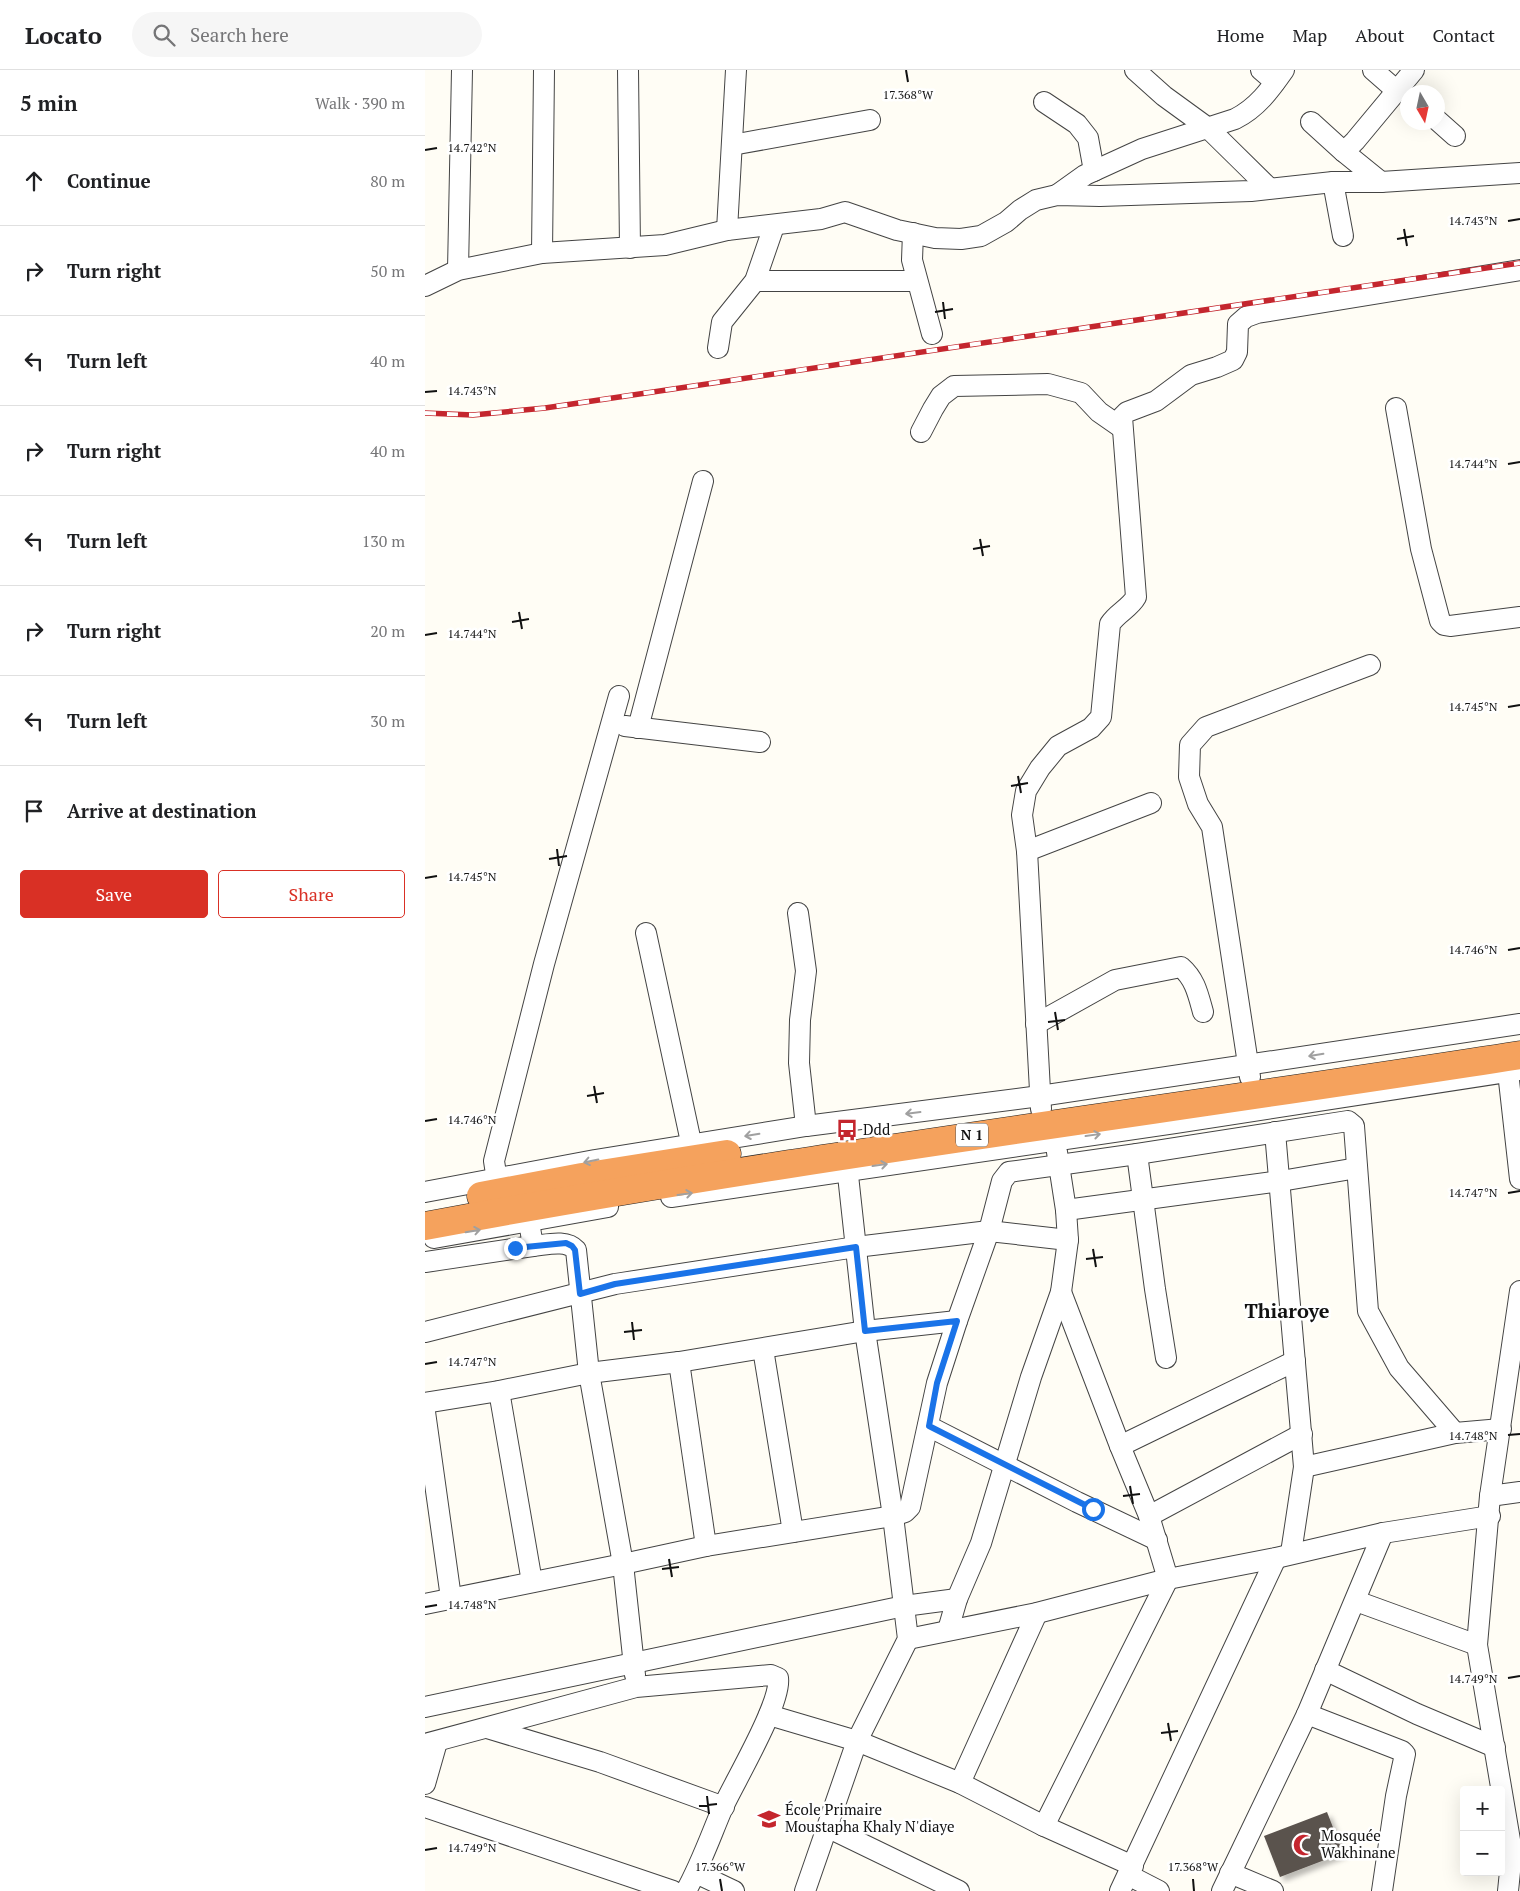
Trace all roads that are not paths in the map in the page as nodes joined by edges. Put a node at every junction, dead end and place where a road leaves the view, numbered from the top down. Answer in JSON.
{"nodes":[{"id":1,"x":462,"y":70,"type":"edge"},
{"id":2,"x":544,"y":70,"type":"edge"},
{"id":3,"x":628,"y":70,"type":"edge"},
{"id":4,"x":736,"y":70,"type":"edge"},
{"id":5,"x":1135,"y":70,"type":"edge"},
{"id":6,"x":1373,"y":70,"type":"edge"},
{"id":7,"x":1414,"y":70,"type":"edge"},
{"id":8,"x":1274,"y":74,"type":"edge"},
{"id":9,"x":1405,"y":85,"type":"edge"},
{"id":10,"x":1400,"y":89,"type":"edge"},
{"id":11,"x":1400,"y":92,"type":"edge"},
{"id":12,"x":1044,"y":102,"type":"dead end"},
{"id":13,"x":870,"y":120,"type":"dead end"},
{"id":14,"x":1311,"y":122,"type":"dead end"},
{"id":15,"x":1445,"y":127,"type":"edge"},
{"id":16,"x":1208,"y":128,"type":"junction"},
{"id":17,"x":1455,"y":136,"type":"dead end"},
{"id":18,"x":732,"y":145,"type":"junction"},
{"id":19,"x":1344,"y":152,"type":"junction"},
{"id":20,"x":1094,"y":171,"type":"junction"},
{"id":21,"x":1520,"y":173,"type":"edge"},
{"id":22,"x":1333,"y":182,"type":"junction"},
{"id":23,"x":1381,"y":182,"type":"junction"},
{"id":24,"x":1269,"y":188,"type":"junction"},
{"id":25,"x":1057,"y":195,"type":"junction"},
{"id":26,"x":775,"y":226,"type":"junction"},
{"id":27,"x":727,"y":230,"type":"junction"},
{"id":28,"x":913,"y":233,"type":"junction"},
{"id":29,"x":1343,"y":236,"type":"dead end"},
{"id":30,"x":631,"y":248,"type":"junction"},
{"id":31,"x":542,"y":254,"type":"junction"},
{"id":32,"x":458,"y":270,"type":"junction"},
{"id":33,"x":1520,"y":270,"type":"edge"},
{"id":34,"x":755,"y":281,"type":"junction"},
{"id":35,"x":917,"y":281,"type":"junction"},
{"id":36,"x":425,"y":286,"type":"edge"},
{"id":37,"x":932,"y":334,"type":"dead end"},
{"id":38,"x":719,"y":348,"type":"dead end"},
{"id":39,"x":1396,"y":408,"type":"dead end"},
{"id":40,"x":1122,"y":428,"type":"junction"},
{"id":41,"x":921,"y":432,"type":"dead end"},
{"id":42,"x":703,"y":481,"type":"dead end"},
{"id":43,"x":1520,"y":617,"type":"edge"},
{"id":44,"x":1370,"y":665,"type":"dead end"},
{"id":45,"x":619,"y":696,"type":"dead end"},
{"id":46,"x":611,"y":725,"type":"junction"},
{"id":47,"x":638,"y":728,"type":"junction"},
{"id":48,"x":760,"y":742,"type":"dead end"},
{"id":49,"x":1151,"y":803,"type":"dead end"},
{"id":50,"x":1027,"y":851,"type":"junction"},
{"id":51,"x":798,"y":913,"type":"dead end"},
{"id":52,"x":646,"y":933,"type":"dead end"},
{"id":53,"x":1203,"y":1012,"type":"dead end"},
{"id":54,"x":1036,"y":1024,"type":"junction"},
{"id":55,"x":1520,"y":1024,"type":"edge"},
{"id":56,"x":1520,"y":1037,"type":"edge"},
{"id":57,"x":1516,"y":1065,"type":"edge"},
{"id":58,"x":1250,"y":1072,"type":"junction"},
{"id":59,"x":1516,"y":1106,"type":"edge"},
{"id":60,"x":1047,"y":1117,"type":"junction"},
{"id":61,"x":805,"y":1126,"type":"junction"},
{"id":62,"x":1275,"y":1132,"type":"junction"},
{"id":63,"x":693,"y":1151,"type":"junction"},
{"id":64,"x":1137,"y":1154,"type":"junction"},
{"id":65,"x":847,"y":1162,"type":"junction"},
{"id":66,"x":1059,"y":1164,"type":"junction"},
{"id":67,"x":1357,"y":1168,"type":"junction"},
{"id":68,"x":1520,"y":1180,"type":"edge"},
{"id":69,"x":1281,"y":1181,"type":"junction"},
{"id":70,"x":499,"y":1186,"type":"junction"},
{"id":71,"x":425,"y":1192,"type":"edge"},
{"id":72,"x":644,"y":1194,"type":"junction"},
{"id":73,"x":1142,"y":1200,"type":"junction"},
{"id":74,"x":425,"y":1207,"type":"edge"},
{"id":75,"x":1066,"y":1210,"type":"junction"},
{"id":76,"x":529,"y":1222,"type":"junction"},
{"id":77,"x":425,"y":1226,"type":"edge"},
{"id":78,"x":989,"y":1231,"type":"junction"},
{"id":79,"x":425,"y":1239,"type":"edge"},
{"id":80,"x":1068,"y":1240,"type":"junction"},
{"id":81,"x":533,"y":1246,"type":"junction"},
{"id":82,"x":856,"y":1247,"type":"junction"},
{"id":83,"x":425,"y":1262,"type":"edge"},
{"id":84,"x":1520,"y":1291,"type":"edge"},
{"id":85,"x":1061,"y":1292,"type":"junction"},
{"id":86,"x":580,"y":1294,"type":"junction"},
{"id":87,"x":957,"y":1321,"type":"junction"},
{"id":88,"x":865,"y":1331,"type":"junction"},
{"id":89,"x":425,"y":1332,"type":"edge"},
{"id":90,"x":763,"y":1349,"type":"junction"},
{"id":91,"x":1166,"y":1358,"type":"dead end"},
{"id":92,"x":1295,"y":1361,"type":"junction"},
{"id":93,"x":679,"y":1362,"type":"junction"},
{"id":94,"x":589,"y":1373,"type":"junction"},
{"id":95,"x":499,"y":1391,"type":"junction"},
{"id":96,"x":425,"y":1403,"type":"edge"},
{"id":97,"x":425,"y":1412,"type":"edge"},
{"id":98,"x":929,"y":1426,"type":"junction"},
{"id":99,"x":1501,"y":1428,"type":"junction"},
{"id":100,"x":1455,"y":1433,"type":"junction"},
{"id":101,"x":1302,"y":1434,"type":"junction"},
{"id":102,"x":1120,"y":1446,"type":"junction"},
{"id":103,"x":1003,"y":1464,"type":"junction"},
{"id":104,"x":1304,"y":1466,"type":"junction"},
{"id":105,"x":1520,"y":1492,"type":"edge"},
{"id":106,"x":1491,"y":1496,"type":"junction"},
{"id":107,"x":893,"y":1516,"type":"junction"},
{"id":108,"x":1149,"y":1516,"type":"junction"},
{"id":109,"x":1490,"y":1516,"type":"junction"},
{"id":110,"x":793,"y":1532,"type":"junction"},
{"id":111,"x":1383,"y":1533,"type":"junction"},
{"id":112,"x":1157,"y":1540,"type":"junction"},
{"id":113,"x":706,"y":1546,"type":"junction"},
{"id":114,"x":1283,"y":1555,"type":"junction"},
{"id":115,"x":623,"y":1564,"type":"junction"},
{"id":116,"x":1168,"y":1579,"type":"junction"},
{"id":117,"x":532,"y":1582,"type":"junction"},
{"id":118,"x":451,"y":1598,"type":"junction"},
{"id":119,"x":957,"y":1599,"type":"junction"},
{"id":120,"x":1356,"y":1601,"type":"junction"},
{"id":121,"x":425,"y":1604,"type":"edge"},
{"id":122,"x":905,"y":1606,"type":"junction"},
{"id":123,"x":1037,"y":1613,"type":"junction"},
{"id":124,"x":948,"y":1630,"type":"junction"},
{"id":125,"x":908,"y":1640,"type":"junction"},
{"id":126,"x":1477,"y":1645,"type":"junction"},
{"id":127,"x":633,"y":1663,"type":"junction"},
{"id":128,"x":1325,"y":1670,"type":"junction"},
{"id":129,"x":636,"y":1687,"type":"junction"},
{"id":130,"x":425,"y":1708,"type":"edge"},
{"id":131,"x":1307,"y":1714,"type":"junction"},
{"id":132,"x":769,"y":1715,"type":"junction"},
{"id":133,"x":487,"y":1728,"type":"junction"},
{"id":134,"x":857,"y":1741,"type":"junction"},
{"id":135,"x":431,"y":1743,"type":"edge"},
{"id":136,"x":1495,"y":1747,"type":"junction"},
{"id":137,"x":959,"y":1783,"type":"junction"},
{"id":138,"x":425,"y":1784,"type":"edge"},
{"id":139,"x":425,"y":1807,"type":"edge"},
{"id":140,"x":723,"y":1807,"type":"junction"},
{"id":141,"x":1044,"y":1826,"type":"junction"},
{"id":142,"x":829,"y":1828,"type":"junction"},
{"id":143,"x":1230,"y":1873,"type":"junction"},
{"id":144,"x":696,"y":1874,"type":"junction"},
{"id":145,"x":1127,"y":1877,"type":"edge"},
{"id":146,"x":673,"y":1891,"type":"edge"},
{"id":147,"x":686,"y":1891,"type":"edge"},
{"id":148,"x":734,"y":1891,"type":"edge"},
{"id":149,"x":805,"y":1891,"type":"edge"},
{"id":150,"x":959,"y":1891,"type":"edge"},
{"id":151,"x":1159,"y":1891,"type":"edge"},
{"id":152,"x":1222,"y":1891,"type":"edge"},
{"id":153,"x":1273,"y":1891,"type":"edge"},
{"id":154,"x":1382,"y":1891,"type":"edge"},
{"id":155,"x":1508,"y":1891,"type":"edge"}],
"edges":[{"from":1,"to":32,"type":"street"},
{"from":2,"to":31,"type":"street"},
{"from":3,"to":30,"type":"street"},
{"from":4,"to":18,"type":"street"},
{"from":5,"to":16,"type":"street"},
{"from":6,"to":10,"type":"street"},
{"from":7,"to":9,"type":"street"},
{"from":8,"to":16,"type":"street"},
{"from":11,"to":19,"type":"street"},
{"from":12,"to":20,"type":"street"},
{"from":13,"to":18,"type":"street"},
{"from":14,"to":19,"type":"street"},
{"from":15,"to":17,"type":"street"},
{"from":16,"to":20,"type":"street"},
{"from":16,"to":24,"type":"street"},
{"from":18,"to":27,"type":"street"},
{"from":19,"to":23,"type":"street"},
{"from":20,"to":25,"type":"street"},
{"from":21,"to":23,"type":"street"},
{"from":22,"to":23,"type":"street"},
{"from":22,"to":24,"type":"street"},
{"from":22,"to":29,"type":"street"},
{"from":24,"to":25,"type":"street"},
{"from":25,"to":28,"type":"street"},
{"from":26,"to":27,"type":"street"},
{"from":26,"to":28,"type":"street"},
{"from":26,"to":34,"type":"street"},
{"from":27,"to":30,"type":"street"},
{"from":28,"to":35,"type":"street"},
{"from":30,"to":31,"type":"street"},
{"from":31,"to":32,"type":"street"},
{"from":32,"to":36,"type":"street"},
{"from":33,"to":40,"type":"street"},
{"from":34,"to":35,"type":"street"},
{"from":34,"to":38,"type":"street"},
{"from":35,"to":37,"type":"street"},
{"from":39,"to":43,"type":"street"},
{"from":40,"to":41,"type":"street"},
{"from":40,"to":50,"type":"street"},
{"from":42,"to":47,"type":"street"},
{"from":44,"to":58,"type":"street"},
{"from":45,"to":46,"type":"street"},
{"from":46,"to":47,"type":"street"},
{"from":46,"to":70,"type":"street"},
{"from":47,"to":48,"type":"street"},
{"from":49,"to":50,"type":"street"},
{"from":50,"to":54,"type":"street"},
{"from":51,"to":61,"type":"street"},
{"from":52,"to":63,"type":"street"},
{"from":53,"to":54,"type":"street"},
{"from":54,"to":60,"type":"street"},
{"from":55,"to":58,"type":"street","one_way":true},
{"from":56,"to":58,"type":"highway","number":"N 1"},
{"from":57,"to":59,"type":"street"},
{"from":60,"to":57,"type":"highway","number":"N 1","one_way":true},
{"from":58,"to":60,"type":"highway","number":"N 1"},
{"from":59,"to":68,"type":"street"},
{"from":60,"to":61,"type":"street","one_way":true},
{"from":60,"to":63,"type":"highway","number":"N 1"},
{"from":65,"to":60,"type":"highway","number":"N 1","one_way":true},
{"from":60,"to":66,"type":"street"},
{"from":61,"to":63,"type":"street","one_way":true},
{"from":62,"to":64,"type":"street"},
{"from":62,"to":67,"type":"street"},
{"from":62,"to":69,"type":"street"},
{"from":63,"to":70,"type":"highway","number":"N 1","one_way":true},
{"from":64,"to":66,"type":"street"},
{"from":64,"to":73,"type":"street"},
{"from":72,"to":65,"type":"highway","number":"N 1","one_way":true},
{"from":65,"to":82,"type":"street"},
{"from":66,"to":75,"type":"street"},
{"from":66,"to":78,"type":"street"},
{"from":67,"to":69,"type":"street"},
{"from":67,"to":100,"type":"street"},
{"from":69,"to":73,"type":"street"},
{"from":69,"to":92,"type":"street"},
{"from":70,"to":71,"type":"street"},
{"from":70,"to":74,"type":"highway","number":"N 1"},
{"from":72,"to":76,"type":"street"},
{"from":72,"to":77,"type":"highway","number":"N 1"},
{"from":73,"to":75,"type":"street"},
{"from":73,"to":91,"type":"street"},
{"from":75,"to":80,"type":"street"},
{"from":79,"to":76,"type":"street","one_way":true},
{"from":76,"to":81,"type":"street"},
{"from":78,"to":80,"type":"street"},
{"from":78,"to":82,"type":"street"},
{"from":78,"to":87,"type":"street"},
{"from":80,"to":85,"type":"street"},
{"from":81,"to":83,"type":"street"},
{"from":81,"to":86,"type":"street"},
{"from":82,"to":86,"type":"street"},
{"from":82,"to":88,"type":"street"},
{"from":84,"to":99,"type":"street"},
{"from":85,"to":102,"type":"street"},
{"from":85,"to":103,"type":"street"},
{"from":86,"to":89,"type":"street"},
{"from":86,"to":94,"type":"street"},
{"from":87,"to":88,"type":"street"},
{"from":87,"to":98,"type":"street"},
{"from":88,"to":90,"type":"street"},
{"from":88,"to":107,"type":"street"},
{"from":90,"to":93,"type":"street"},
{"from":90,"to":110,"type":"street"},
{"from":92,"to":101,"type":"street"},
{"from":92,"to":102,"type":"street"},
{"from":93,"to":94,"type":"street"},
{"from":93,"to":113,"type":"street"},
{"from":94,"to":95,"type":"street"},
{"from":94,"to":115,"type":"street"},
{"from":95,"to":96,"type":"street"},
{"from":95,"to":117,"type":"street"},
{"from":97,"to":118,"type":"street"},
{"from":98,"to":103,"type":"street"},
{"from":98,"to":107,"type":"street"},
{"from":99,"to":100,"type":"street"},
{"from":99,"to":106,"type":"street"},
{"from":100,"to":104,"type":"street"},
{"from":101,"to":104,"type":"street"},
{"from":101,"to":108,"type":"street"},
{"from":102,"to":108,"type":"street"},
{"from":103,"to":112,"type":"street"},
{"from":103,"to":119,"type":"street"},
{"from":104,"to":114,"type":"street"},
{"from":105,"to":106,"type":"street"},
{"from":106,"to":109,"type":"street"},
{"from":107,"to":110,"type":"street"},
{"from":107,"to":122,"type":"street"},
{"from":108,"to":112,"type":"street"},
{"from":109,"to":111,"type":"street"},
{"from":109,"to":126,"type":"street"},
{"from":110,"to":113,"type":"street"},
{"from":111,"to":114,"type":"street"},
{"from":111,"to":120,"type":"street"},
{"from":112,"to":116,"type":"street"},
{"from":113,"to":115,"type":"street"},
{"from":114,"to":116,"type":"street"},
{"from":114,"to":145,"type":"street"},
{"from":115,"to":117,"type":"street"},
{"from":115,"to":127,"type":"street"},
{"from":116,"to":123,"type":"street"},
{"from":116,"to":141,"type":"street"},
{"from":117,"to":118,"type":"street"},
{"from":118,"to":121,"type":"street"},
{"from":119,"to":122,"type":"street"},
{"from":119,"to":124,"type":"street"},
{"from":120,"to":126,"type":"street"},
{"from":120,"to":128,"type":"street"},
{"from":122,"to":125,"type":"street"},
{"from":122,"to":127,"type":"street"},
{"from":123,"to":124,"type":"street"},
{"from":123,"to":137,"type":"street"},
{"from":124,"to":125,"type":"street"},
{"from":125,"to":134,"type":"street"},
{"from":126,"to":136,"type":"street"},
{"from":127,"to":129,"type":"street"},
{"from":127,"to":130,"type":"street"},
{"from":128,"to":131,"type":"street"},
{"from":128,"to":136,"type":"street"},
{"from":129,"to":132,"type":"street"},
{"from":129,"to":133,"type":"street"},
{"from":131,"to":143,"type":"street"},
{"from":131,"to":154,"type":"street"},
{"from":132,"to":134,"type":"street"},
{"from":132,"to":140,"type":"street"},
{"from":133,"to":135,"type":"street"},
{"from":133,"to":140,"type":"street"},
{"from":134,"to":137,"type":"street"},
{"from":134,"to":142,"type":"street"},
{"from":135,"to":138,"type":"street"},
{"from":136,"to":155,"type":"street"},
{"from":137,"to":141,"type":"street"},
{"from":139,"to":146,"type":"street"},
{"from":140,"to":144,"type":"street"},
{"from":141,"to":145,"type":"street"},
{"from":142,"to":149,"type":"street"},
{"from":142,"to":150,"type":"street"},
{"from":143,"to":152,"type":"street"},
{"from":143,"to":153,"type":"street"},
{"from":144,"to":147,"type":"street"},
{"from":144,"to":148,"type":"street"},
{"from":145,"to":151,"type":"street"}]}
